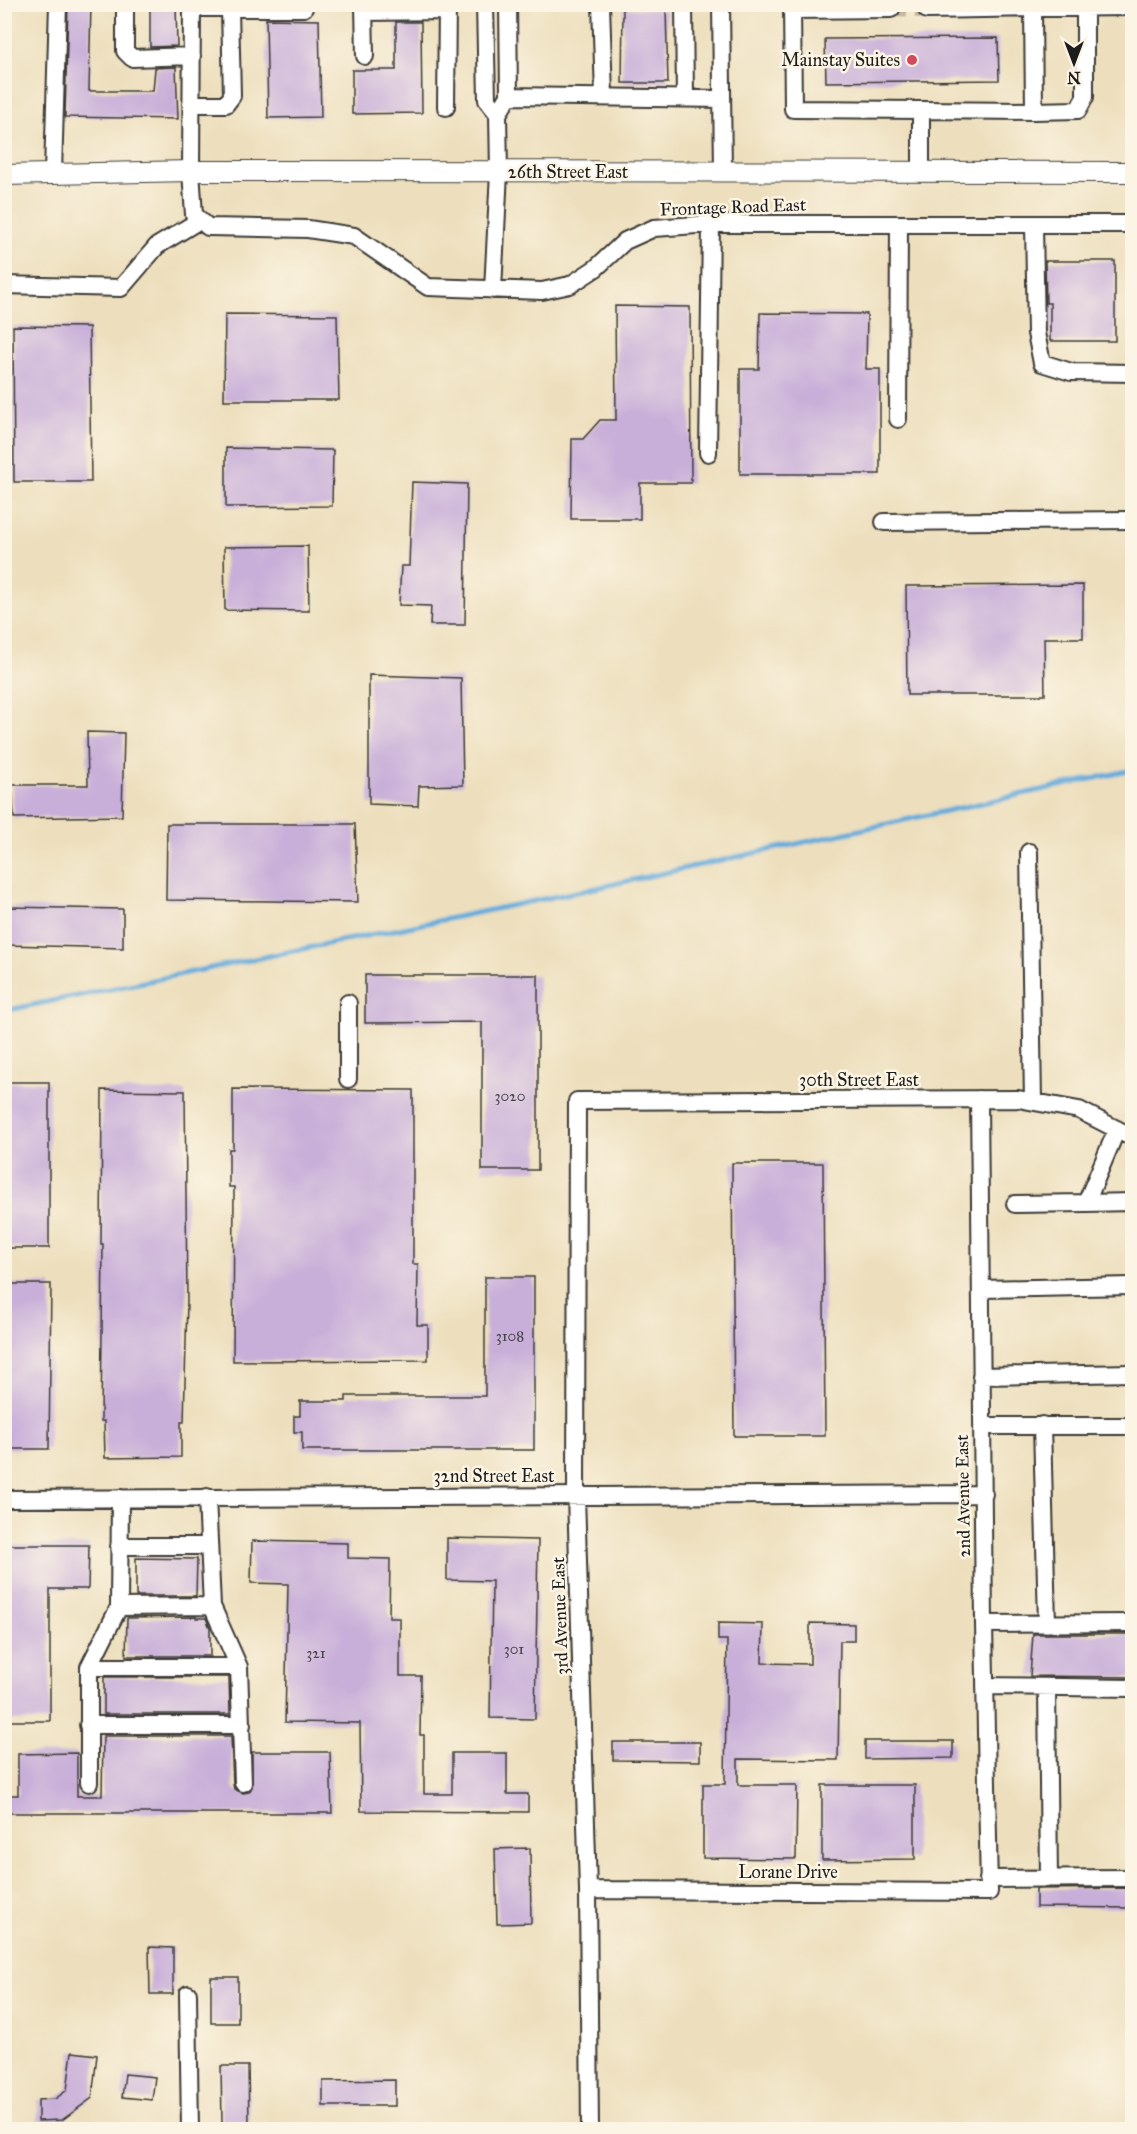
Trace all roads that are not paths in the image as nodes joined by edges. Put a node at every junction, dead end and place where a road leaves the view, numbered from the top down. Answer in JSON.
{"nodes":[{"id":1,"x":58,"y":4,"type":"edge"},
{"id":2,"x":124,"y":4,"type":"edge"},
{"id":3,"x":485,"y":4,"type":"edge"},
{"id":4,"x":508,"y":4,"type":"edge"},
{"id":5,"x":601,"y":4,"type":"edge"},
{"id":6,"x":684,"y":4,"type":"edge"},
{"id":7,"x":721,"y":4,"type":"edge"},
{"id":8,"x":192,"y":6,"type":"edge"},
{"id":9,"x":792,"y":7,"type":"edge"},
{"id":10,"x":1132,"y":7,"type":"edge"},
{"id":11,"x":230,"y":8,"type":"junction"},
{"id":12,"x":304,"y":8,"type":"dead end"},
{"id":13,"x":364,"y":8,"type":"edge"},
{"id":14,"x":447,"y":8,"type":"edge"},
{"id":15,"x":1033,"y":8,"type":"junction"},
{"id":16,"x":1085,"y":8,"type":"junction"},
{"id":17,"x":891,"y":9,"type":"dead end"},
{"id":18,"x":927,"y":10,"type":"dead end"},
{"id":19,"x":192,"y":56,"type":"junction"},
{"id":20,"x":365,"y":56,"type":"dead end"},
{"id":21,"x":509,"y":96,"type":"junction"},
{"id":22,"x":604,"y":96,"type":"junction"},
{"id":23,"x":685,"y":98,"type":"junction"},
{"id":24,"x":722,"y":99,"type":"junction"},
{"id":25,"x":191,"y":104,"type":"junction"},
{"id":26,"x":446,"y":107,"type":"dead end"},
{"id":27,"x":921,"y":110,"type":"junction"},
{"id":28,"x":1034,"y":111,"type":"junction"},
{"id":29,"x":498,"y":114,"type":"junction"},
{"id":30,"x":191,"y":171,"type":"junction"},
{"id":31,"x":499,"y":172,"type":"junction"},
{"id":32,"x":723,"y":172,"type":"junction"},
{"id":33,"x":921,"y":172,"type":"junction"},
{"id":34,"x":1132,"y":172,"type":"edge"},
{"id":35,"x":53,"y":173,"type":"junction"},
{"id":36,"x":4,"y":175,"type":"edge"},
{"id":37,"x":200,"y":220,"type":"junction"},
{"id":38,"x":711,"y":224,"type":"junction"},
{"id":39,"x":899,"y":224,"type":"junction"},
{"id":40,"x":1132,"y":224,"type":"edge"},
{"id":41,"x":1034,"y":225,"type":"junction"},
{"id":42,"x":4,"y":285,"type":"edge"},
{"id":43,"x":493,"y":290,"type":"junction"},
{"id":44,"x":1132,"y":373,"type":"edge"},
{"id":45,"x":898,"y":420,"type":"dead end"},
{"id":46,"x":708,"y":453,"type":"dead end"},
{"id":47,"x":1132,"y":520,"type":"edge"},
{"id":48,"x":884,"y":522,"type":"dead end"},
{"id":49,"x":1029,"y":852,"type":"dead end"},
{"id":50,"x":348,"y":1003,"type":"dead end"},
{"id":51,"x":348,"y":1079,"type":"dead end"},
{"id":52,"x":979,"y":1099,"type":"junction"},
{"id":53,"x":577,"y":1101,"type":"joint"},
{"id":54,"x":1033,"y":1101,"type":"junction"},
{"id":55,"x":1117,"y":1129,"type":"junction"},
{"id":56,"x":1132,"y":1137,"type":"edge"},
{"id":57,"x":1132,"y":1202,"type":"edge"},
{"id":58,"x":1086,"y":1203,"type":"junction"},
{"id":59,"x":1015,"y":1204,"type":"dead end"},
{"id":60,"x":1132,"y":1286,"type":"edge"},
{"id":61,"x":981,"y":1289,"type":"junction"},
{"id":62,"x":1132,"y":1373,"type":"edge"},
{"id":63,"x":981,"y":1376,"type":"junction"},
{"id":64,"x":1042,"y":1425,"type":"junction"},
{"id":65,"x":982,"y":1426,"type":"junction"},
{"id":66,"x":1132,"y":1426,"type":"edge"},
{"id":67,"x":984,"y":1494,"type":"junction"},
{"id":68,"x":576,"y":1495,"type":"junction"},
{"id":69,"x":207,"y":1497,"type":"junction"},
{"id":70,"x":120,"y":1498,"type":"junction"},
{"id":71,"x":4,"y":1499,"type":"edge"},
{"id":72,"x":119,"y":1546,"type":"junction"},
{"id":73,"x":209,"y":1546,"type":"junction"},
{"id":74,"x":212,"y":1606,"type":"junction"},
{"id":75,"x":119,"y":1607,"type":"junction"},
{"id":76,"x":1132,"y":1623,"type":"edge"},
{"id":77,"x":984,"y":1624,"type":"junction"},
{"id":78,"x":1047,"y":1624,"type":"junction"},
{"id":79,"x":89,"y":1667,"type":"junction"},
{"id":80,"x":239,"y":1667,"type":"junction"},
{"id":81,"x":985,"y":1686,"type":"junction"},
{"id":82,"x":1047,"y":1687,"type":"junction"},
{"id":83,"x":1132,"y":1688,"type":"edge"},
{"id":84,"x":88,"y":1725,"type":"junction"},
{"id":85,"x":242,"y":1725,"type":"junction"},
{"id":86,"x":89,"y":1783,"type":"dead end"},
{"id":87,"x":243,"y":1783,"type":"dead end"},
{"id":88,"x":1049,"y":1878,"type":"junction"},
{"id":89,"x":1132,"y":1878,"type":"edge"},
{"id":90,"x":989,"y":1886,"type":"junction"},
{"id":91,"x":588,"y":1890,"type":"junction"},
{"id":92,"x":188,"y":1994,"type":"dead end"},
{"id":93,"x":190,"y":2130,"type":"edge"},
{"id":94,"x":590,"y":2130,"type":"edge"}],
"edges":[{"from":1,"to":35,"type":"lane"},
{"from":2,"to":19,"type":"lane"},
{"from":3,"to":29,"type":"lane"},
{"from":4,"to":21,"type":"lane"},
{"from":5,"to":22,"type":"lane"},
{"from":6,"to":23,"type":"lane"},
{"from":7,"to":24,"type":"lane"},
{"from":8,"to":11,"type":"lane"},
{"from":8,"to":19,"type":"lane"},
{"from":9,"to":17,"type":"lane"},
{"from":9,"to":27,"type":"lane"},
{"from":10,"to":16,"type":"lane"},
{"from":11,"to":12,"type":"lane"},
{"from":11,"to":25,"type":"lane"},
{"from":13,"to":14,"type":"lane"},
{"from":13,"to":20,"type":"lane"},
{"from":14,"to":26,"type":"lane"},
{"from":15,"to":16,"type":"lane"},
{"from":15,"to":18,"type":"lane"},
{"from":15,"to":28,"type":"lane"},
{"from":16,"to":28,"type":"lane"},
{"from":19,"to":25,"type":"lane"},
{"from":21,"to":22,"type":"lane"},
{"from":21,"to":29,"type":"lane"},
{"from":22,"to":23,"type":"lane"},
{"from":23,"to":24,"type":"lane"},
{"from":24,"to":32,"type":"lane"},
{"from":25,"to":30,"type":"lane"},
{"from":27,"to":28,"type":"lane"},
{"from":27,"to":33,"type":"lane"},
{"from":29,"to":31,"type":"lane"},
{"from":30,"to":31,"type":"main road","name":"26th Street East"},
{"from":30,"to":35,"type":"main road","name":"26th Street East"},
{"from":30,"to":37,"type":"lane"},
{"from":31,"to":32,"type":"main road","name":"26th Street East"},
{"from":31,"to":43,"type":"lane"},
{"from":32,"to":33,"type":"main road","name":"26th Street East"},
{"from":33,"to":34,"type":"main road","name":"26th Street East"},
{"from":35,"to":36,"type":"main road","name":"26th Street East"},
{"from":37,"to":42,"type":"lane"},
{"from":37,"to":43,"type":"lane","name":"Frontage Road East"},
{"from":38,"to":39,"type":"lane","name":"Frontage Road East"},
{"from":38,"to":43,"type":"lane","name":"Frontage Road East"},
{"from":38,"to":46,"type":"lane"},
{"from":39,"to":41,"type":"lane","name":"Frontage Road East"},
{"from":39,"to":45,"type":"lane"},
{"from":40,"to":41,"type":"lane","name":"Frontage Road East"},
{"from":41,"to":44,"type":"lane"},
{"from":47,"to":48,"type":"lane"},
{"from":49,"to":54,"type":"lane"},
{"from":50,"to":51,"type":"lane"},
{"from":52,"to":53,"type":"lane","name":"30th Street East"},
{"from":52,"to":54,"type":"lane","name":"30th Street East"},
{"from":52,"to":61,"type":"lane","name":"2nd Avenue East"},
{"from":53,"to":68,"type":"lane","name":"3rd Avenue East"},
{"from":54,"to":55,"type":"lane","name":"30th Street East"},
{"from":55,"to":56,"type":"lane","name":"30th Street East"},
{"from":55,"to":58,"type":"lane"},
{"from":57,"to":58,"type":"lane"},
{"from":58,"to":59,"type":"lane"},
{"from":60,"to":61,"type":"lane"},
{"from":61,"to":63,"type":"lane","name":"2nd Avenue East"},
{"from":62,"to":63,"type":"lane"},
{"from":63,"to":65,"type":"lane","name":"2nd Avenue East"},
{"from":64,"to":65,"type":"lane"},
{"from":64,"to":66,"type":"lane"},
{"from":64,"to":78,"type":"lane"},
{"from":65,"to":67,"type":"lane","name":"2nd Avenue East"},
{"from":67,"to":68,"type":"lane","name":"32nd Street East"},
{"from":67,"to":77,"type":"lane","name":"2nd Avenue East"},
{"from":68,"to":69,"type":"lane","name":"32nd Street East"},
{"from":68,"to":91,"type":"lane","name":"3rd Avenue East"},
{"from":69,"to":70,"type":"lane","name":"32nd Street East"},
{"from":69,"to":73,"type":"lane"},
{"from":70,"to":71,"type":"lane","name":"32nd Street East"},
{"from":70,"to":72,"type":"lane"},
{"from":72,"to":73,"type":"lane"},
{"from":72,"to":75,"type":"lane"},
{"from":73,"to":74,"type":"lane"},
{"from":74,"to":75,"type":"lane"},
{"from":74,"to":80,"type":"lane"},
{"from":75,"to":79,"type":"lane"},
{"from":76,"to":78,"type":"lane"},
{"from":77,"to":78,"type":"lane"},
{"from":77,"to":81,"type":"lane","name":"2nd Avenue East"},
{"from":79,"to":80,"type":"lane"},
{"from":79,"to":84,"type":"lane"},
{"from":80,"to":85,"type":"lane"},
{"from":81,"to":82,"type":"lane"},
{"from":81,"to":90,"type":"lane","name":"2nd Avenue East"},
{"from":82,"to":83,"type":"lane"},
{"from":82,"to":88,"type":"lane"},
{"from":84,"to":85,"type":"lane"},
{"from":84,"to":86,"type":"lane"},
{"from":85,"to":87,"type":"lane"},
{"from":88,"to":89,"type":"lane","name":"Lorane Drive"},
{"from":88,"to":90,"type":"lane","name":"Lorane Drive"},
{"from":90,"to":91,"type":"lane","name":"Lorane Drive"},
{"from":91,"to":94,"type":"lane","name":"3rd Avenue East"},
{"from":92,"to":93,"type":"lane"}]}
